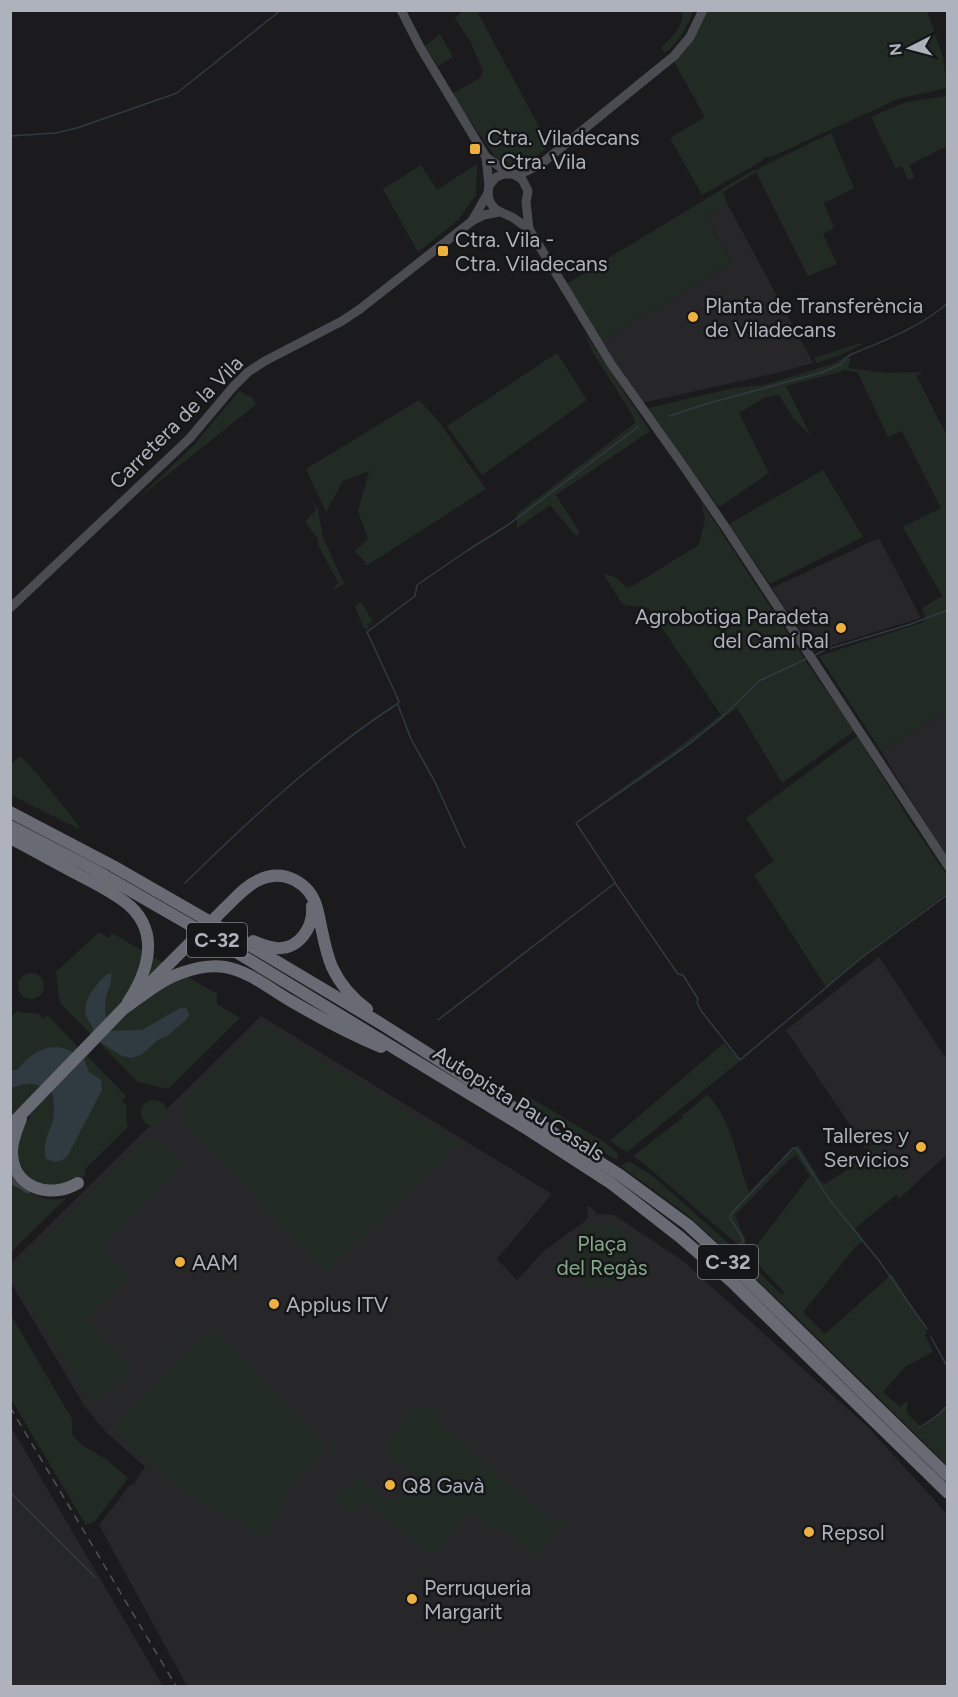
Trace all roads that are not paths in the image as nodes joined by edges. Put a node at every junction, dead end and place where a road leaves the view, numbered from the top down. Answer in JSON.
{"nodes":[{"id":1,"x":401,"y":10,"type":"edge"},
{"id":2,"x":703,"y":10,"type":"edge"},
{"id":3,"x":486,"y":157,"type":"junction"},
{"id":4,"x":541,"y":164,"type":"junction"},
{"id":5,"x":512,"y":174,"type":"junction"},
{"id":6,"x":489,"y":189,"type":"junction"},
{"id":7,"x":528,"y":191,"type":"junction"},
{"id":8,"x":526,"y":202,"type":"junction"},
{"id":9,"x":502,"y":213,"type":"junction"},
{"id":10,"x":472,"y":221,"type":"junction"},
{"id":11,"x":529,"y":229,"type":"junction"},
{"id":12,"x":10,"y":608,"type":"edge"},
{"id":13,"x":10,"y":812,"type":"edge"},
{"id":14,"x":10,"y":825,"type":"edge"},
{"id":15,"x":10,"y":838,"type":"edge"},
{"id":16,"x":948,"y":866,"type":"edge"},
{"id":17,"x":298,"y":882,"type":"junction"},
{"id":18,"x":219,"y":927,"type":"junction"},
{"id":19,"x":124,"y":1008,"type":"junction"},
{"id":20,"x":380,"y":1023,"type":"junction"},
{"id":21,"x":418,"y":1063,"type":"junction"},
{"id":22,"x":24,"y":1112,"type":"junction"},
{"id":23,"x":10,"y":1119,"type":"edge"},
{"id":24,"x":10,"y":1126,"type":"edge"},
{"id":25,"x":10,"y":1179,"type":"edge"},
{"id":26,"x":81,"y":1184,"type":"joint"},
{"id":27,"x":948,"y":1476,"type":"edge"},
{"id":28,"x":948,"y":1493,"type":"edge"}],
"edges":[{"from":1,"to":3,"type":"main road"},
{"from":2,"to":4,"type":"main road"},
{"from":3,"to":5,"type":"main road"},
{"from":3,"to":6,"type":"main road"},
{"from":4,"to":5,"type":"main road"},
{"from":4,"to":7,"type":"main road"},
{"from":5,"to":6,"type":"main road"},
{"from":5,"to":7,"type":"main road"},
{"from":6,"to":9,"type":"main road"},
{"from":6,"to":10,"type":"main road"},
{"from":7,"to":8,"type":"main road"},
{"from":8,"to":9,"type":"main road"},
{"from":8,"to":11,"type":"main road"},
{"from":9,"to":10,"type":"main road"},
{"from":9,"to":11,"type":"main road"},
{"from":10,"to":12,"type":"main road","name":"Carretera de la Vila"},
{"from":11,"to":16,"type":"main road"},
{"from":13,"to":18,"type":"highway","name":"Autopista Pau Casals","number":"C-32"},
{"from":14,"to":21,"type":"highway","name":"Autopista Pau Casals","number":"C-32"},
{"from":15,"to":19,"type":"highway"},
{"from":17,"to":18,"type":"highway"},
{"from":17,"to":19,"type":"highway","bridge":true},
{"from":17,"to":20,"type":"highway"},
{"from":18,"to":20,"type":"highway","name":"Autopista Pau Casals","number":"C-32"},
{"from":19,"to":21,"type":"highway"},
{"from":19,"to":22,"type":"highway"},
{"from":20,"to":27,"type":"highway","name":"Autopista Pau Casals","number":"C-32"},
{"from":21,"to":28,"type":"highway","name":"Autopista Pau Casals","number":"C-32"},
{"from":22,"to":23,"type":"highway"},
{"from":22,"to":24,"type":"highway"},
{"from":22,"to":26,"type":"highway"},
{"from":25,"to":26,"type":"street"}]}
